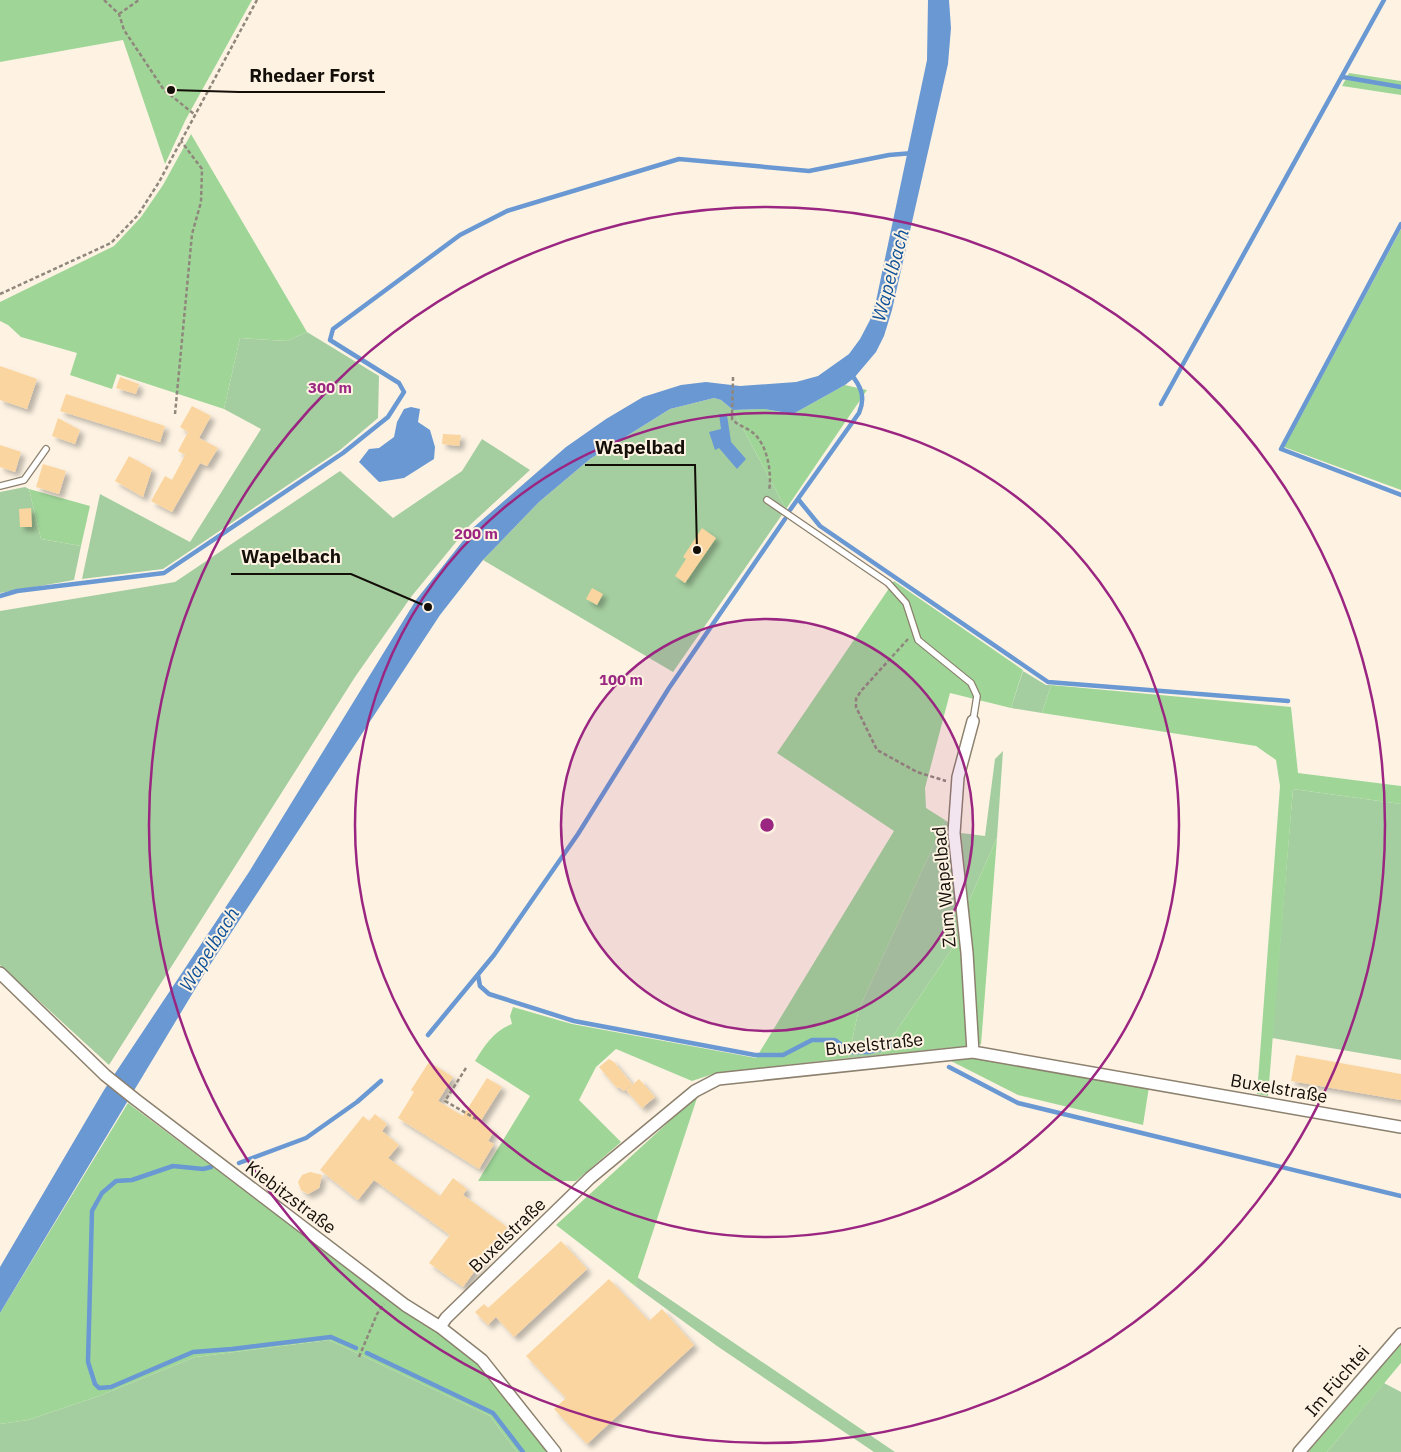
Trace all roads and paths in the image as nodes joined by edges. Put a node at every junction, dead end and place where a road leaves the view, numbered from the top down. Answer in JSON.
{"nodes":[{"id":1,"x":104,"y":0,"type":"edge"},
{"id":2,"x":140,"y":0,"type":"edge"},
{"id":3,"x":257,"y":0,"type":"edge"},
{"id":4,"x":119,"y":14,"type":"junction"},
{"id":5,"x":194,"y":114,"type":"junction"},
{"id":6,"x":181,"y":141,"type":"junction"},
{"id":7,"x":0,"y":294,"type":"edge"},
{"id":8,"x":732,"y":377,"type":"dead end"},
{"id":9,"x":175,"y":414,"type":"dead end"},
{"id":10,"x":46,"y":449,"type":"dead end"},
{"id":11,"x":0,"y":486,"type":"edge"},
{"id":12,"x":767,"y":500,"type":"joint"},
{"id":13,"x":915,"y":632,"type":"junction"},
{"id":14,"x":973,"y":721,"type":"joint"},
{"id":15,"x":957,"y":784,"type":"junction"},
{"id":16,"x":0,"y":973,"type":"edge"},
{"id":17,"x":973,"y":1052,"type":"junction"},
{"id":18,"x":466,"y":1068,"type":"dead end"},
{"id":19,"x":478,"y":1120,"type":"dead end"},
{"id":20,"x":1401,"y":1127,"type":"edge"},
{"id":21,"x":391,"y":1294,"type":"junction"},
{"id":22,"x":440,"y":1327,"type":"junction"},
{"id":23,"x":1401,"y":1334,"type":"edge"},
{"id":24,"x":359,"y":1357,"type":"dead end"},
{"id":25,"x":555,"y":1452,"type":"edge"},
{"id":26,"x":1299,"y":1452,"type":"edge"}],
"edges":[{"from":1,"to":4,"type":"path"},
{"from":2,"to":4,"type":"path"},
{"from":3,"to":5,"type":"path"},
{"from":4,"to":5,"type":"path"},
{"from":5,"to":6,"type":"path"},
{"from":6,"to":7,"type":"path"},
{"from":6,"to":9,"type":"path"},
{"from":8,"to":12,"type":"path"},
{"from":10,"to":11,"type":"lane"},
{"from":12,"to":13,"type":"lane"},
{"from":13,"to":14,"type":"lane"},
{"from":13,"to":15,"type":"path"},
{"from":14,"to":15,"type":"street","name":"Zum Wapelbad"},
{"from":15,"to":17,"type":"street","name":"Zum Wapelbad"},
{"from":16,"to":21,"type":"street","name":"Kiebitzstraße"},
{"from":17,"to":20,"type":"street","name":"Buxelstraße"},
{"from":17,"to":22,"type":"street","name":"Buxelstraße"},
{"from":18,"to":19,"type":"path"},
{"from":21,"to":22,"type":"street","name":"Kiebitzstraße"},
{"from":21,"to":24,"type":"path"},
{"from":22,"to":25,"type":"street","name":"Kiebitzstraße"},
{"from":23,"to":26,"type":"street","name":"Im Füchtei"}]}
